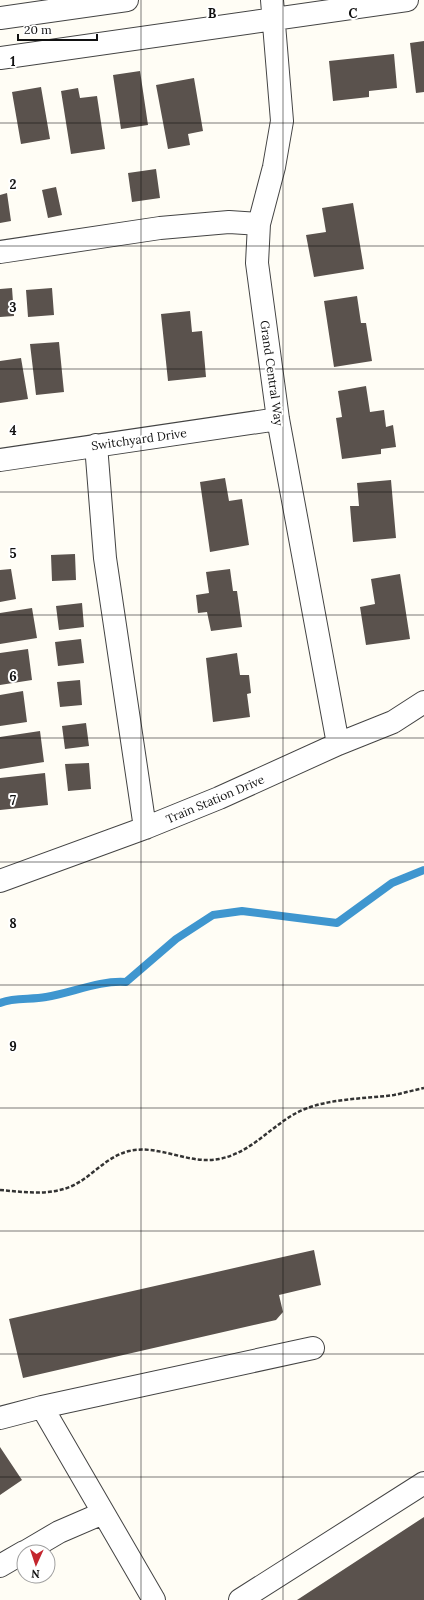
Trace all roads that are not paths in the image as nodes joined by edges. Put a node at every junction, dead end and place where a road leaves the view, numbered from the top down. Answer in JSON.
{"nodes":[{"id":1,"x":127,"y":0,"type":"edge"},
{"id":2,"x":407,"y":0,"type":"edge"},
{"id":3,"x":273,"y":9,"type":"edge"},
{"id":4,"x":0,"y":18,"type":"edge"},
{"id":5,"x":0,"y":58,"type":"edge"},
{"id":6,"x":259,"y":224,"type":"junction"},
{"id":7,"x":0,"y":252,"type":"edge"},
{"id":8,"x":278,"y":418,"type":"junction"},
{"id":9,"x":96,"y":445,"type":"junction"},
{"id":10,"x":0,"y":460,"type":"edge"},
{"id":11,"x":424,"y":702,"type":"edge"},
{"id":12,"x":338,"y":744,"type":"junction"},
{"id":13,"x":145,"y":828,"type":"junction"},
{"id":14,"x":0,"y":881,"type":"edge"},
{"id":15,"x":313,"y":1348,"type":"dead end"},
{"id":16,"x":42,"y":1407,"type":"junction"},
{"id":17,"x":0,"y":1418,"type":"edge"},
{"id":18,"x":424,"y":1483,"type":"edge"},
{"id":19,"x":103,"y":1513,"type":"junction"},
{"id":20,"x":38,"y":1544,"type":"edge"},
{"id":21,"x":16,"y":1557,"type":"edge"},
{"id":22,"x":0,"y":1566,"type":"edge"},
{"id":23,"x":154,"y":1600,"type":"edge"},
{"id":24,"x":240,"y":1600,"type":"edge"}],
"edges":[{"from":1,"to":4,"type":"street"},
{"from":2,"to":3,"type":"street"},
{"from":3,"to":5,"type":"street"},
{"from":3,"to":6,"type":"street","name":"Grand Central Way"},
{"from":6,"to":7,"type":"street"},
{"from":6,"to":8,"type":"street","name":"Grand Central Way"},
{"from":8,"to":9,"type":"street","name":"Switchyard Drive"},
{"from":8,"to":12,"type":"street","name":"Grand Central Way"},
{"from":9,"to":10,"type":"street","name":"Switchyard Drive"},
{"from":9,"to":13,"type":"street"},
{"from":11,"to":12,"type":"street","name":"Train Station Drive"},
{"from":12,"to":13,"type":"street","name":"Train Station Drive"},
{"from":13,"to":14,"type":"street","name":"Train Station Drive"},
{"from":15,"to":16,"type":"street"},
{"from":16,"to":17,"type":"street"},
{"from":16,"to":19,"type":"street"},
{"from":18,"to":24,"type":"street"},
{"from":19,"to":20,"type":"street"},
{"from":19,"to":23,"type":"street"},
{"from":21,"to":22,"type":"street"}]}
